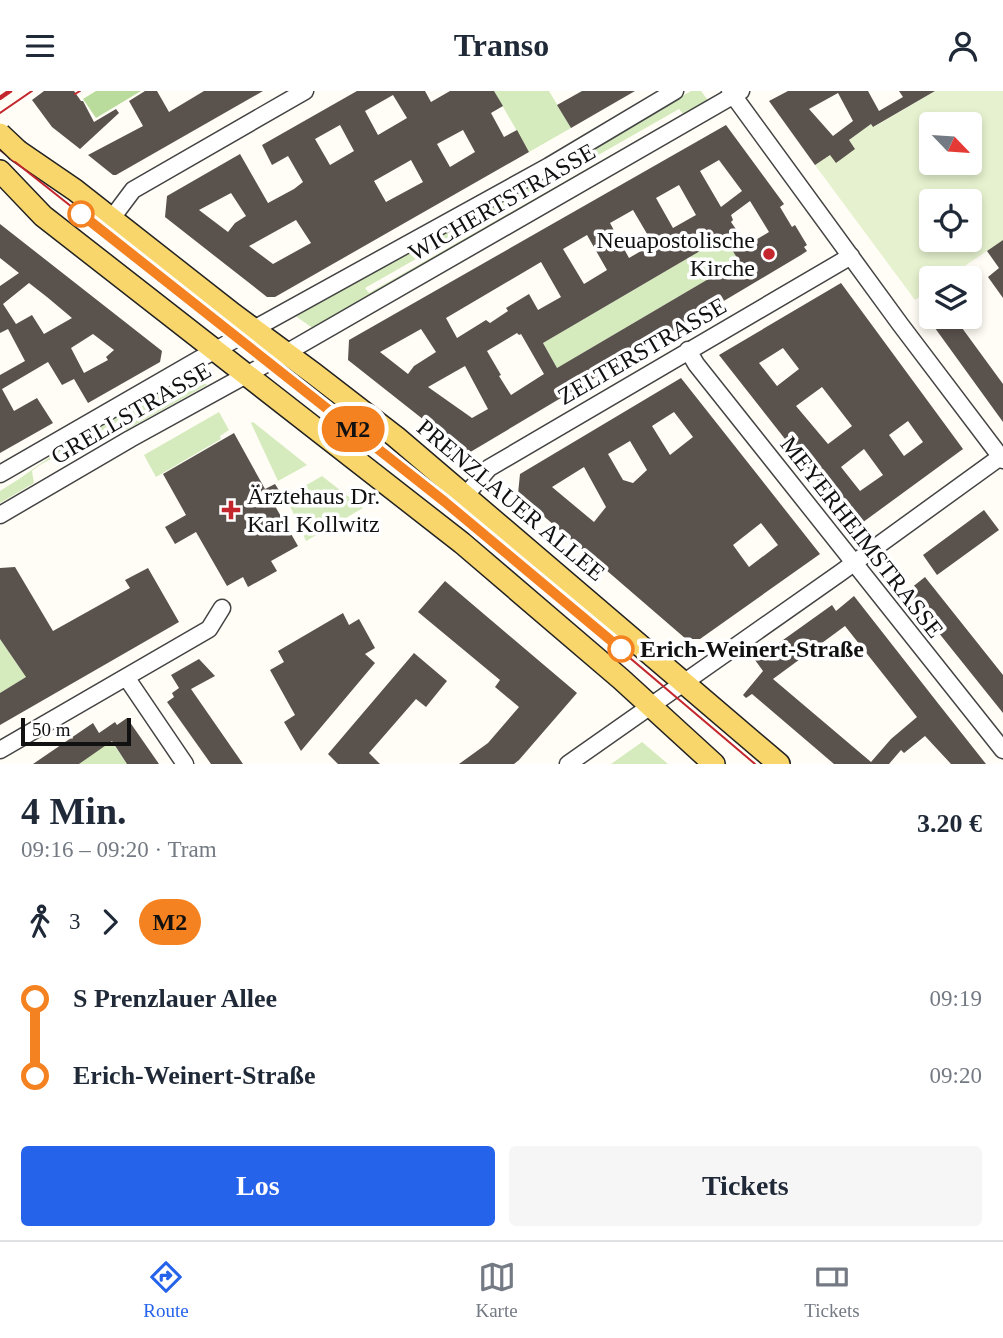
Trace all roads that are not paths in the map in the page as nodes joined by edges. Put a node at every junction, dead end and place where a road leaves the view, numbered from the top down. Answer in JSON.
{"nodes":[{"id":1,"x":305,"y":91,"type":"edge"},
{"id":2,"x":675,"y":91,"type":"edge"},
{"id":3,"x":735,"y":93,"type":"edge"},
{"id":4,"x":0,"y":134,"type":"edge"},
{"id":5,"x":0,"y":171,"type":"edge"},
{"id":6,"x":112,"y":218,"type":"junction"},
{"id":7,"x":851,"y":256,"type":"junction"},
{"id":8,"x":253,"y":329,"type":"junction"},
{"id":9,"x":214,"y":350,"type":"junction"},
{"id":10,"x":688,"y":351,"type":"junction"},
{"id":11,"x":286,"y":352,"type":"junction"},
{"id":12,"x":246,"y":375,"type":"junction"},
{"id":13,"x":1002,"y":457,"type":"edge"},
{"id":14,"x":0,"y":474,"type":"edge"},
{"id":15,"x":466,"y":496,"type":"junction"},
{"id":16,"x":0,"y":515,"type":"edge"},
{"id":17,"x":854,"y":563,"type":"junction"},
{"id":18,"x":222,"y":608,"type":"dead end"},
{"id":19,"x":126,"y":677,"type":"junction"},
{"id":20,"x":684,"y":682,"type":"junction"},
{"id":21,"x":650,"y":706,"type":"junction"},
{"id":22,"x":0,"y":750,"type":"edge"},
{"id":23,"x":1003,"y":750,"type":"edge"},
{"id":24,"x":185,"y":764,"type":"edge"},
{"id":25,"x":568,"y":764,"type":"edge"},
{"id":26,"x":714,"y":764,"type":"edge"},
{"id":27,"x":779,"y":764,"type":"edge"}],
"edges":[{"from":1,"to":6,"type":"street"},
{"from":2,"to":8,"type":"street","name":"WICHERTSTRASSE"},
{"from":3,"to":7,"type":"street"},
{"from":3,"to":11,"type":"street","name":"WICHERTSTRASSE"},
{"from":4,"to":6,"type":"main road","name":"PRENZLAUER ALLEE","bridge":true},
{"from":5,"to":9,"type":"main road"},
{"from":6,"to":8,"type":"main road","name":"PRENZLAUER ALLEE"},
{"from":7,"to":10,"type":"street","name":"ZELTERSTRASSE"},
{"from":7,"to":13,"type":"street"},
{"from":8,"to":9,"type":"street","name":"GRELLSTRASSE"},
{"from":8,"to":11,"type":"main road","name":"PRENZLAUER ALLEE"},
{"from":9,"to":12,"type":"main road"},
{"from":9,"to":14,"type":"street","name":"GRELLSTRASSE"},
{"from":10,"to":15,"type":"street","name":"ZELTERSTRASSE"},
{"from":10,"to":17,"type":"street","name":"MEYERHEIMSTRASSE"},
{"from":11,"to":12,"type":"street","name":"GRELLSTRASSE"},
{"from":11,"to":15,"type":"main road","name":"PRENZLAUER ALLEE"},
{"from":12,"to":16,"type":"street","name":"GRELLSTRASSE"},
{"from":12,"to":21,"type":"main road"},
{"from":13,"to":17,"type":"street"},
{"from":15,"to":20,"type":"main road","name":"PRENZLAUER ALLEE"},
{"from":17,"to":20,"type":"street"},
{"from":17,"to":23,"type":"street","name":"MEYERHEIMSTRASSE"},
{"from":18,"to":19,"type":"street"},
{"from":19,"to":22,"type":"street"},
{"from":19,"to":24,"type":"street"},
{"from":20,"to":21,"type":"street"},
{"from":20,"to":27,"type":"main road","name":"PRENZLAUER ALLEE"},
{"from":21,"to":25,"type":"street"},
{"from":21,"to":26,"type":"main road"}]}
